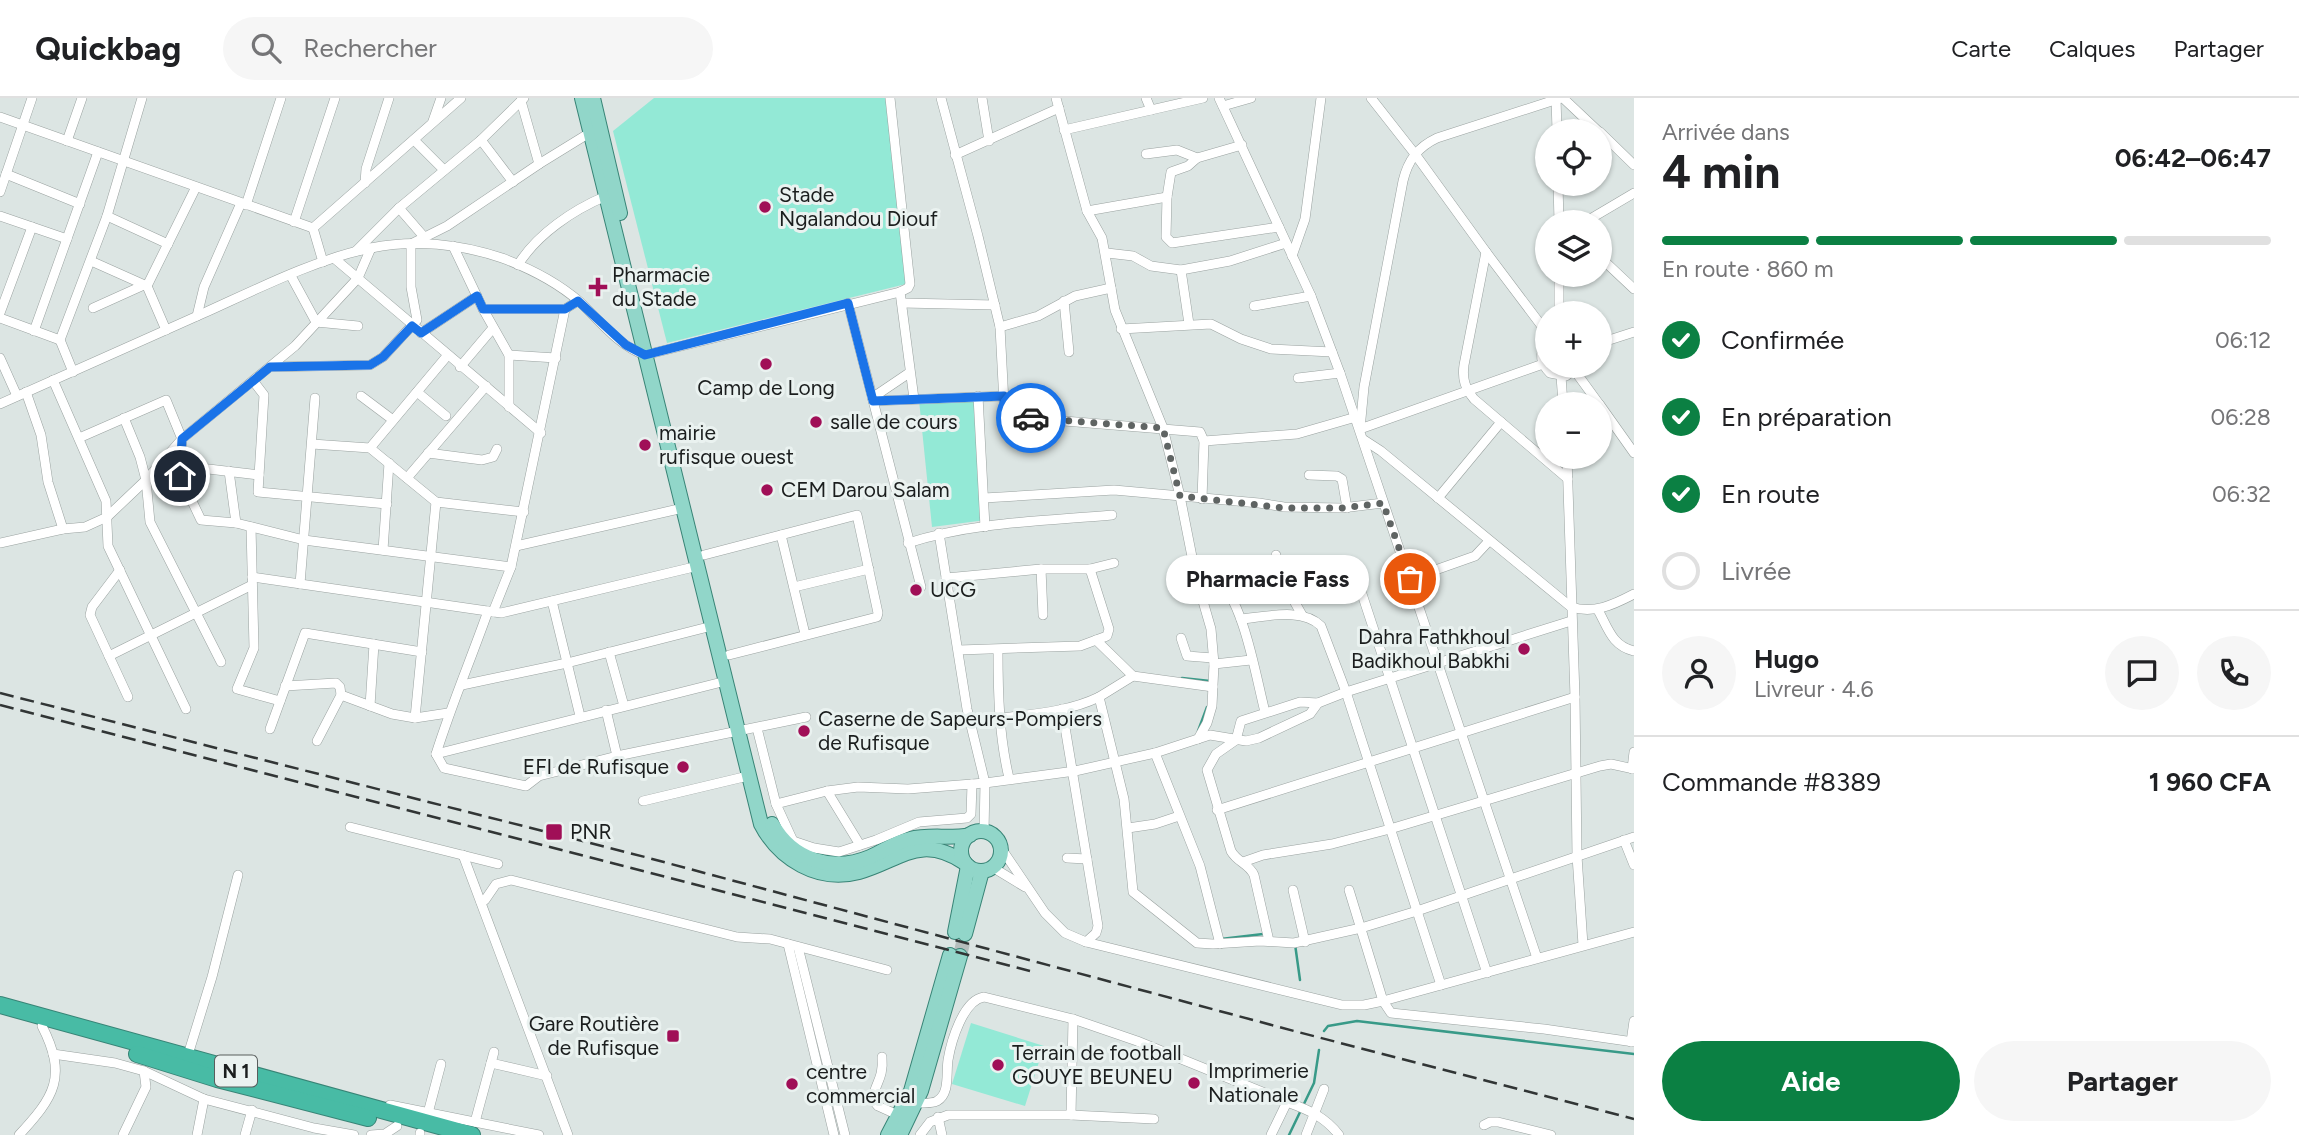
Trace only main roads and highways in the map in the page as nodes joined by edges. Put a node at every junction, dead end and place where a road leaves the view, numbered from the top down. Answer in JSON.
{"nodes":[{"id":1,"x":582,"y":98,"type":"edge"},
{"id":2,"x":593,"y":98,"type":"edge"},
{"id":3,"x":650,"y":354,"type":"junction"},
{"id":4,"x":701,"y":560,"type":"junction"},
{"id":5,"x":747,"y":730,"type":"junction"},
{"id":6,"x":977,"y":834,"type":"junction"},
{"id":7,"x":977,"y":867,"type":"junction"},
{"id":8,"x":960,"y":933,"type":"tunnel mouth"},
{"id":9,"x":0,"y":1004,"type":"edge"},
{"id":10,"x":0,"y":1015,"type":"edge"},
{"id":11,"x":473,"y":1128,"type":"edge"},
{"id":12,"x":389,"y":1132,"type":"edge"},
{"id":13,"x":423,"y":1134,"type":"edge"},
{"id":14,"x":888,"y":1135,"type":"edge"},
{"id":15,"x":900,"y":1135,"type":"edge"}],
"edges":[{"from":1,"to":3,"type":"main road"},
{"from":2,"to":3,"type":"main road"},
{"from":3,"to":4,"type":"main road"},
{"from":3,"to":4,"type":"main road"},
{"from":4,"to":5,"type":"main road"},
{"from":4,"to":5,"type":"main road"},
{"from":5,"to":6,"type":"main road"},
{"from":5,"to":7,"type":"main road"},
{"from":6,"to":7,"type":"main road"},
{"from":6,"to":7,"type":"main road"},
{"from":7,"to":8,"type":"main road"},
{"from":9,"to":11,"type":"highway","number":"N 1"},
{"from":10,"to":12,"type":"highway","number":"N 1"},
{"from":12,"to":13,"type":"highway","number":"N 1"},
{"from":14,"to":15,"type":"main road"}]}
